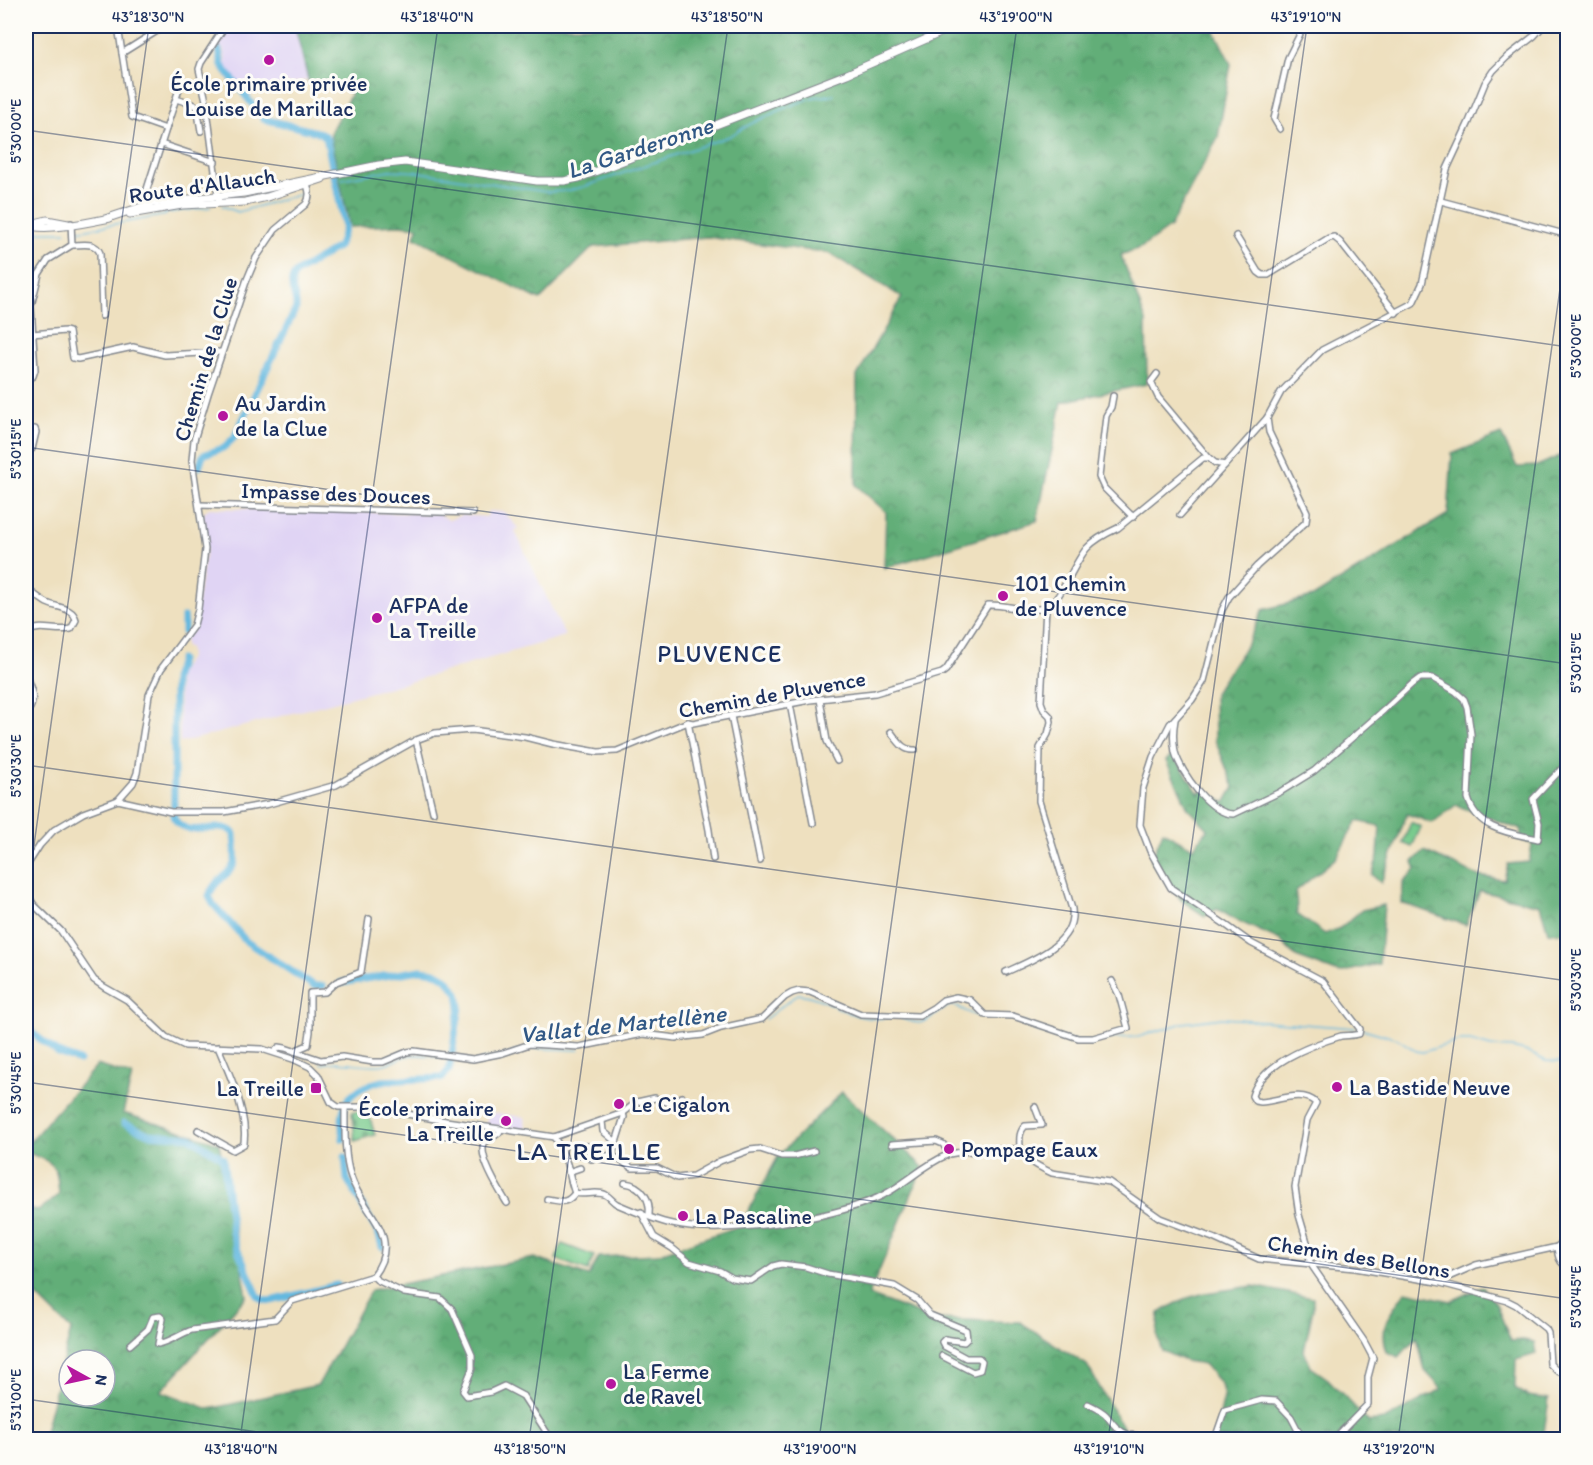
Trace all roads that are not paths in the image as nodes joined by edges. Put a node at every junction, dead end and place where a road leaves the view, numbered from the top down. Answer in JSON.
{"nodes":[{"id":1,"x":118,"y":26,"type":"edge"},
{"id":2,"x":165,"y":26,"type":"edge"},
{"id":3,"x":225,"y":26,"type":"edge"},
{"id":4,"x":956,"y":26,"type":"edge"},
{"id":5,"x":1304,"y":26,"type":"edge"},
{"id":6,"x":1543,"y":26,"type":"edge"},
{"id":7,"x":122,"y":53,"type":"junction"},
{"id":8,"x":182,"y":80,"type":"dead end"},
{"id":9,"x":176,"y":99,"type":"junction"},
{"id":10,"x":166,"y":129,"type":"junction"},
{"id":11,"x":1280,"y":129,"type":"dead end"},
{"id":12,"x":201,"y":131,"type":"dead end"},
{"id":13,"x":161,"y":144,"type":"junction"},
{"id":14,"x":215,"y":162,"type":"junction"},
{"id":15,"x":306,"y":182,"type":"junction"},
{"id":16,"x":147,"y":189,"type":"dead end"},
{"id":17,"x":219,"y":199,"type":"junction"},
{"id":18,"x":1441,"y":201,"type":"junction"},
{"id":19,"x":26,"y":222,"type":"edge"},
{"id":20,"x":70,"y":224,"type":"junction"},
{"id":21,"x":1568,"y":235,"type":"edge"},
{"id":22,"x":1236,"y":236,"type":"dead end"},
{"id":23,"x":72,"y":245,"type":"junction"},
{"id":24,"x":1396,"y":313,"type":"junction"},
{"id":25,"x":28,"y":315,"type":"edge"},
{"id":26,"x":102,"y":316,"type":"dead end"},
{"id":27,"x":32,"y":334,"type":"junction"},
{"id":28,"x":221,"y":352,"type":"junction"},
{"id":29,"x":1157,"y":374,"type":"dead end"},
{"id":30,"x":26,"y":380,"type":"edge"},
{"id":31,"x":1113,"y":396,"type":"dead end"},
{"id":32,"x":1268,"y":418,"type":"junction"},
{"id":33,"x":26,"y":433,"type":"edge"},
{"id":34,"x":26,"y":450,"type":"edge"},
{"id":35,"x":1209,"y":458,"type":"junction"},
{"id":36,"x":1225,"y":465,"type":"junction"},
{"id":37,"x":199,"y":505,"type":"junction"},
{"id":38,"x":473,"y":513,"type":"dead end"},
{"id":39,"x":1180,"y":515,"type":"dead end"},
{"id":40,"x":1133,"y":517,"type":"junction"},
{"id":41,"x":26,"y":589,"type":"edge"},
{"id":42,"x":1046,"y":607,"type":"junction"},
{"id":43,"x":26,"y":632,"type":"edge"},
{"id":44,"x":26,"y":676,"type":"edge"},
{"id":45,"x":820,"y":699,"type":"junction"},
{"id":46,"x":790,"y":704,"type":"junction"},
{"id":47,"x":26,"y":710,"type":"edge"},
{"id":48,"x":731,"y":716,"type":"junction"},
{"id":49,"x":1175,"y":718,"type":"junction"},
{"id":50,"x":688,"y":722,"type":"junction"},
{"id":51,"x":891,"y":732,"type":"dead end"},
{"id":52,"x":416,"y":740,"type":"junction"},
{"id":53,"x":915,"y":750,"type":"dead end"},
{"id":54,"x":837,"y":761,"type":"dead end"},
{"id":55,"x":1568,"y":762,"type":"edge"},
{"id":56,"x":118,"y":800,"type":"junction"},
{"id":57,"x":433,"y":812,"type":"dead end"},
{"id":58,"x":813,"y":823,"type":"dead end"},
{"id":59,"x":713,"y":859,"type":"dead end"},
{"id":60,"x":759,"y":861,"type":"dead end"},
{"id":61,"x":26,"y":867,"type":"edge"},
{"id":62,"x":26,"y":892,"type":"edge"},
{"id":63,"x":369,"y":919,"type":"dead end"},
{"id":64,"x":1006,"y":972,"type":"dead end"},
{"id":65,"x":1112,"y":981,"type":"dead end"},
{"id":66,"x":218,"y":1047,"type":"junction"},
{"id":67,"x":294,"y":1051,"type":"junction"},
{"id":68,"x":274,"y":1052,"type":"junction"},
{"id":69,"x":682,"y":1097,"type":"dead end"},
{"id":70,"x":1035,"y":1107,"type":"dead end"},
{"id":71,"x":344,"y":1108,"type":"junction"},
{"id":72,"x":623,"y":1113,"type":"junction"},
{"id":73,"x":602,"y":1120,"type":"junction"},
{"id":74,"x":501,"y":1129,"type":"junction"},
{"id":75,"x":198,"y":1130,"type":"dead end"},
{"id":76,"x":554,"y":1137,"type":"junction"},
{"id":77,"x":616,"y":1142,"type":"junction"},
{"id":78,"x":892,"y":1144,"type":"dead end"},
{"id":79,"x":587,"y":1146,"type":"dead end"},
{"id":80,"x":814,"y":1151,"type":"dead end"},
{"id":81,"x":1020,"y":1151,"type":"junction"},
{"id":82,"x":949,"y":1154,"type":"junction"},
{"id":83,"x":612,"y":1155,"type":"junction"},
{"id":84,"x":580,"y":1168,"type":"dead end"},
{"id":85,"x":568,"y":1172,"type":"junction"},
{"id":86,"x":625,"y":1184,"type":"dead end"},
{"id":87,"x":575,"y":1193,"type":"junction"},
{"id":88,"x":547,"y":1199,"type":"dead end"},
{"id":89,"x":507,"y":1203,"type":"dead end"},
{"id":90,"x":641,"y":1212,"type":"junction"},
{"id":91,"x":648,"y":1215,"type":"junction"},
{"id":92,"x":1568,"y":1231,"type":"edge"},
{"id":93,"x":1557,"y":1247,"type":"junction"},
{"id":94,"x":1310,"y":1263,"type":"junction"},
{"id":95,"x":1568,"y":1267,"type":"edge"},
{"id":96,"x":374,"y":1276,"type":"junction"},
{"id":97,"x":1437,"y":1282,"type":"junction"},
{"id":98,"x":130,"y":1345,"type":"dead end"},
{"id":99,"x":942,"y":1356,"type":"dead end"},
{"id":100,"x":1568,"y":1375,"type":"edge"},
{"id":101,"x":1088,"y":1404,"type":"dead end"},
{"id":102,"x":1123,"y":1432,"type":"junction"},
{"id":103,"x":557,"y":1440,"type":"edge"},
{"id":104,"x":1118,"y":1440,"type":"edge"},
{"id":105,"x":1179,"y":1440,"type":"edge"},
{"id":106,"x":1211,"y":1440,"type":"edge"},
{"id":107,"x":1303,"y":1440,"type":"edge"},
{"id":108,"x":1333,"y":1440,"type":"edge"}],
"edges":[{"from":1,"to":7,"type":"street"},
{"from":2,"to":7,"type":"street"},
{"from":3,"to":14,"type":"street"},
{"from":4,"to":15,"type":"main road","name":"Route d'Allauch"},
{"from":5,"to":11,"type":"street"},
{"from":6,"to":18,"type":"street"},
{"from":7,"to":10,"type":"street"},
{"from":8,"to":9,"type":"street"},
{"from":9,"to":10,"type":"street"},
{"from":9,"to":12,"type":"street"},
{"from":10,"to":13,"type":"street"},
{"from":13,"to":14,"type":"street"},
{"from":13,"to":16,"type":"street"},
{"from":14,"to":17,"type":"street"},
{"from":15,"to":17,"type":"main road","name":"Route d'Allauch"},
{"from":15,"to":28,"type":"street","name":"Chemin de la Clue"},
{"from":17,"to":20,"type":"main road","name":"Route d'Allauch"},
{"from":18,"to":21,"type":"street"},
{"from":18,"to":24,"type":"street"},
{"from":19,"to":20,"type":"main road","name":"Route d'Allauch"},
{"from":20,"to":23,"type":"street"},
{"from":22,"to":24,"type":"street"},
{"from":23,"to":25,"type":"street"},
{"from":23,"to":26,"type":"street"},
{"from":24,"to":32,"type":"street"},
{"from":25,"to":27,"type":"street"},
{"from":27,"to":28,"type":"street"},
{"from":27,"to":30,"type":"street"},
{"from":28,"to":37,"type":"street","name":"Chemin de la Clue"},
{"from":29,"to":35,"type":"street"},
{"from":31,"to":40,"type":"street"},
{"from":32,"to":36,"type":"street"},
{"from":32,"to":49,"type":"street"},
{"from":33,"to":34,"type":"street"},
{"from":35,"to":36,"type":"street"},
{"from":35,"to":40,"type":"street"},
{"from":36,"to":39,"type":"street"},
{"from":37,"to":38,"type":"street","name":"Impasse des Douces"},
{"from":37,"to":56,"type":"street","name":"Chemin de la Clue"},
{"from":40,"to":42,"type":"street"},
{"from":41,"to":43,"type":"street"},
{"from":42,"to":45,"type":"street","name":"Chemin de Pluvence"},
{"from":42,"to":64,"type":"street"},
{"from":44,"to":47,"type":"street"},
{"from":45,"to":46,"type":"street","name":"Chemin de Pluvence"},
{"from":45,"to":54,"type":"street"},
{"from":46,"to":48,"type":"street","name":"Chemin de Pluvence"},
{"from":46,"to":58,"type":"street"},
{"from":48,"to":50,"type":"street","name":"Chemin de Pluvence"},
{"from":48,"to":60,"type":"street"},
{"from":49,"to":55,"type":"street"},
{"from":49,"to":94,"type":"street"},
{"from":50,"to":52,"type":"street","name":"Chemin de Pluvence"},
{"from":50,"to":59,"type":"street"},
{"from":51,"to":53,"type":"street"},
{"from":52,"to":56,"type":"street","name":"Chemin de Pluvence"},
{"from":52,"to":57,"type":"street"},
{"from":56,"to":61,"type":"street"},
{"from":62,"to":66,"type":"street"},
{"from":63,"to":67,"type":"street"},
{"from":65,"to":67,"type":"street"},
{"from":66,"to":68,"type":"street"},
{"from":66,"to":75,"type":"street"},
{"from":67,"to":68,"type":"street"},
{"from":68,"to":71,"type":"street"},
{"from":69,"to":72,"type":"street"},
{"from":70,"to":81,"type":"street"},
{"from":71,"to":74,"type":"street"},
{"from":71,"to":96,"type":"street"},
{"from":72,"to":73,"type":"street"},
{"from":72,"to":77,"type":"street"},
{"from":73,"to":76,"type":"street"},
{"from":73,"to":77,"type":"street"},
{"from":74,"to":76,"type":"street"},
{"from":74,"to":89,"type":"street"},
{"from":76,"to":85,"type":"street"},
{"from":77,"to":83,"type":"street"},
{"from":78,"to":82,"type":"street"},
{"from":79,"to":83,"type":"street"},
{"from":80,"to":83,"type":"street"},
{"from":81,"to":82,"type":"street"},
{"from":81,"to":94,"type":"street","name":"Chemin des Bellons"},
{"from":82,"to":91,"type":"street"},
{"from":84,"to":85,"type":"street"},
{"from":85,"to":87,"type":"street"},
{"from":86,"to":91,"type":"street"},
{"from":87,"to":88,"type":"street"},
{"from":87,"to":90,"type":"street"},
{"from":90,"to":91,"type":"street"},
{"from":90,"to":99,"type":"street"},
{"from":92,"to":93,"type":"street"},
{"from":93,"to":95,"type":"street"},
{"from":93,"to":97,"type":"street"},
{"from":94,"to":97,"type":"street","name":"Chemin des Bellons"},
{"from":94,"to":108,"type":"street"},
{"from":96,"to":98,"type":"street"},
{"from":96,"to":103,"type":"street"},
{"from":97,"to":100,"type":"street","name":"Chemin des Bellons"},
{"from":101,"to":102,"type":"street"},
{"from":102,"to":104,"type":"street"},
{"from":102,"to":105,"type":"street"},
{"from":106,"to":107,"type":"street"}]}
